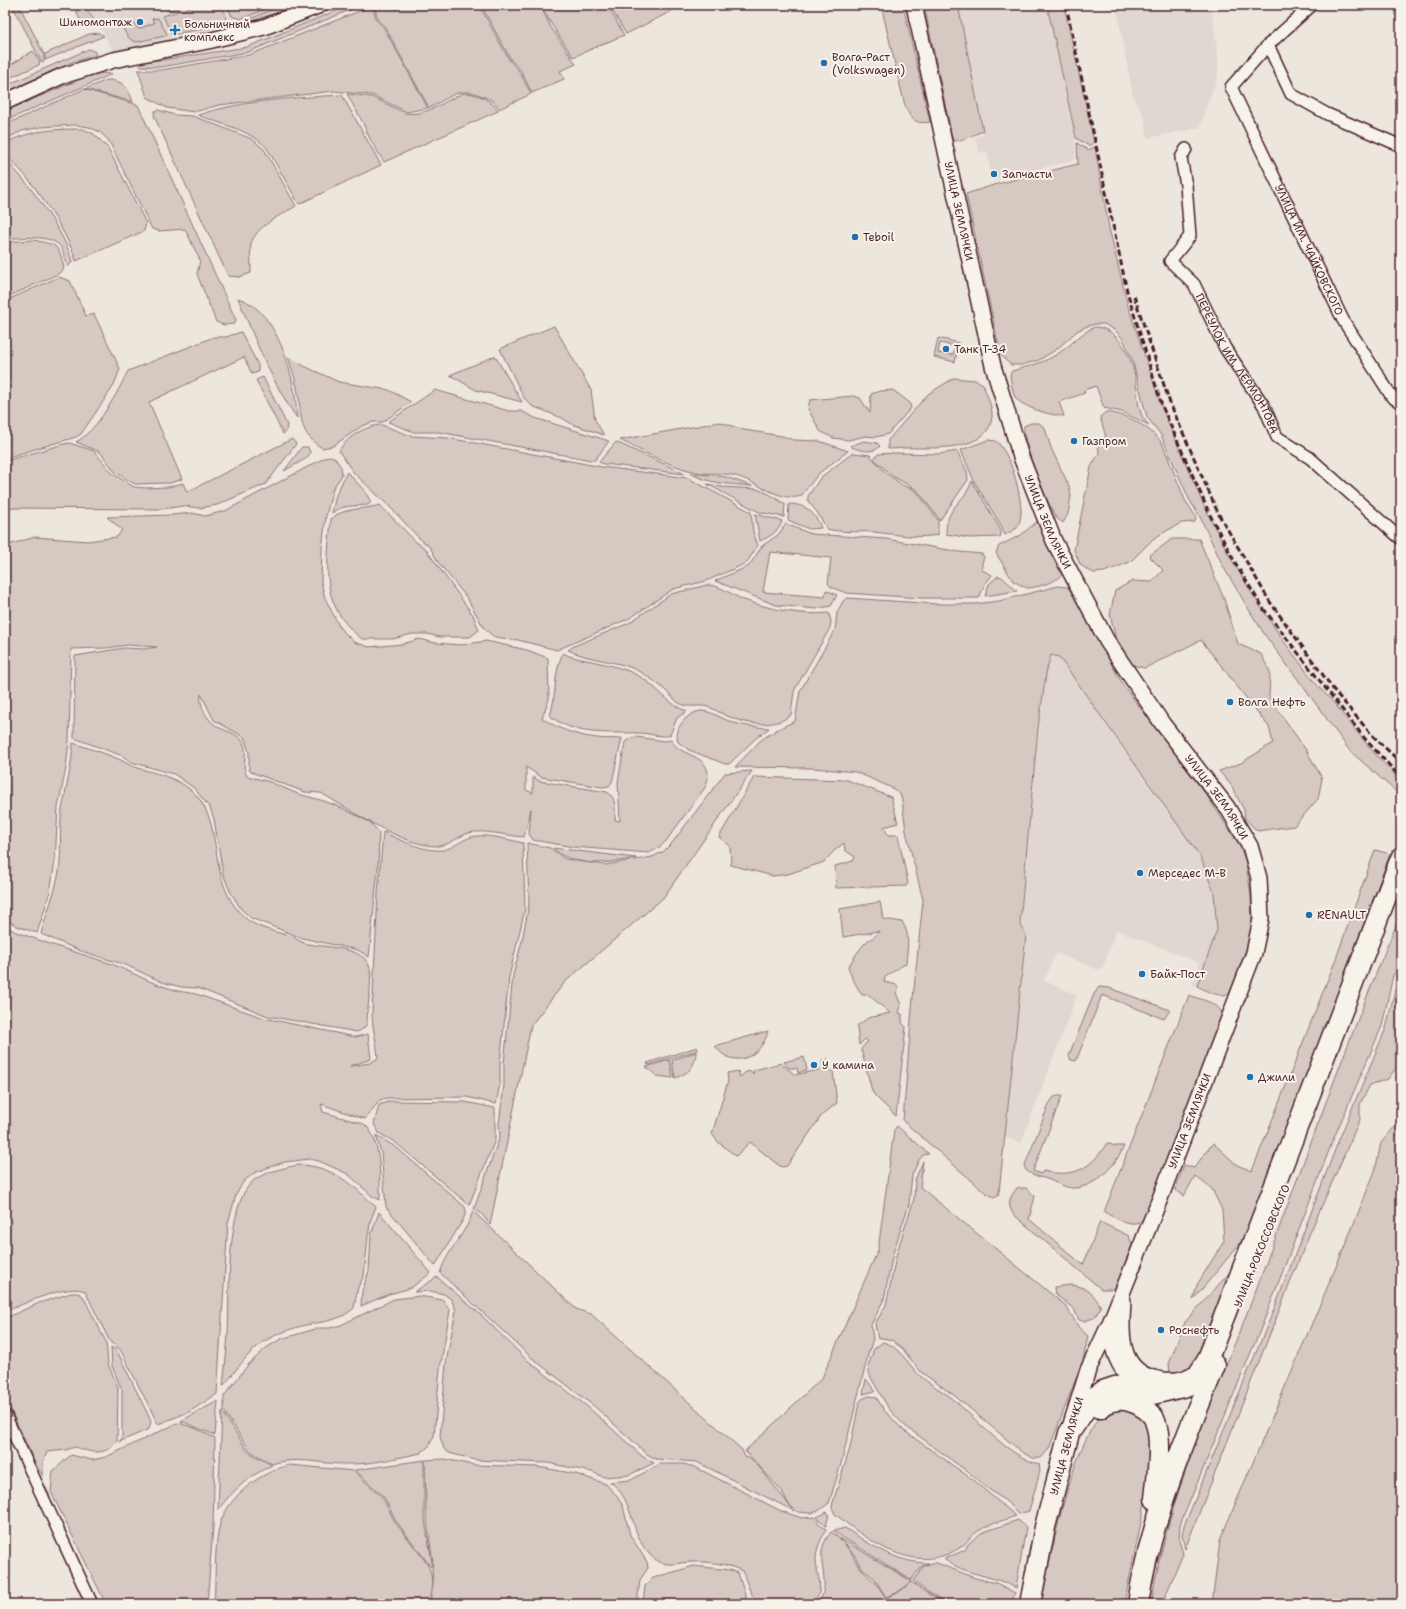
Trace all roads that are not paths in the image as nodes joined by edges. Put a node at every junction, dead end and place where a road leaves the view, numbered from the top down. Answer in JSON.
{"nodes":[{"id":1,"x":320,"y":5,"type":"edge"},
{"id":2,"x":914,"y":5,"type":"edge"},
{"id":3,"x":1312,"y":5,"type":"edge"},
{"id":4,"x":1268,"y":45,"type":"junction"},
{"id":5,"x":5,"y":102,"type":"edge"},
{"id":6,"x":1401,"y":146,"type":"edge"},
{"id":7,"x":1186,"y":149,"type":"dead end"},
{"id":8,"x":1401,"y":403,"type":"edge"},
{"id":9,"x":1401,"y":539,"type":"edge"},
{"id":10,"x":1401,"y":858,"type":"edge"},
{"id":11,"x":1401,"y":893,"type":"edge"},
{"id":12,"x":1124,"y":1286,"type":"junction"},
{"id":13,"x":1110,"y":1323,"type":"junction"},
{"id":14,"x":1207,"y":1361,"type":"junction"},
{"id":15,"x":1134,"y":1385,"type":"junction"},
{"id":16,"x":1153,"y":1394,"type":"junction"},
{"id":17,"x":5,"y":1415,"type":"edge"},
{"id":18,"x":1069,"y":1433,"type":"junction"},
{"id":19,"x":1060,"y":1472,"type":"junction"},
{"id":20,"x":1170,"y":1479,"type":"junction"},
{"id":21,"x":1151,"y":1535,"type":"junction"},
{"id":22,"x":92,"y":1604,"type":"edge"},
{"id":23,"x":1030,"y":1604,"type":"edge"},
{"id":24,"x":1138,"y":1604,"type":"edge"}],
"edges":[{"from":1,"to":5,"type":"main road"},
{"from":2,"to":12,"type":"main road","name":"УЛИЦА ЗЕМЛЯЧКИ"},
{"from":3,"to":4,"type":"street"},
{"from":4,"to":6,"type":"street"},
{"from":4,"to":8,"type":"street","name":"УЛИЦА ИМ. ЧАЙКОВСКОГО"},
{"from":7,"to":9,"type":"street","name":"ПЕРЕУЛОК ИМ. ЛЕРМОНТОВА"},
{"from":10,"to":14,"type":"highway","name":"УЛИЦА РОКОССОВСКОГО"},
{"from":11,"to":20,"type":"highway","name":"УЛИЦА РОКОССОВСКОГО"},
{"from":12,"to":13,"type":"main road","name":"УЛИЦА ЗЕМЛЯЧКИ"},
{"from":12,"to":14,"type":"main road"},
{"from":13,"to":15,"type":"main road"},
{"from":13,"to":18,"type":"main road","name":"УЛИЦА ЗЕМЛЯЧКИ"},
{"from":14,"to":16,"type":"highway","name":"УЛИЦА РОКОССОВСКОГО"},
{"from":15,"to":16,"type":"highway"},
{"from":15,"to":18,"type":"highway"},
{"from":16,"to":20,"type":"highway"},
{"from":17,"to":22,"type":"street"},
{"from":18,"to":19,"type":"highway","name":"УЛИЦА ЗЕМЛЯЧКИ"},
{"from":19,"to":21,"type":"highway"},
{"from":19,"to":23,"type":"highway","name":"УЛИЦА ЗЕМЛЯЧКИ"},
{"from":20,"to":21,"type":"highway","name":"УЛИЦА РОКОССОВСКОГО"},
{"from":21,"to":24,"type":"highway","name":"УЛИЦА РОКОССОВСКОГО"}]}
